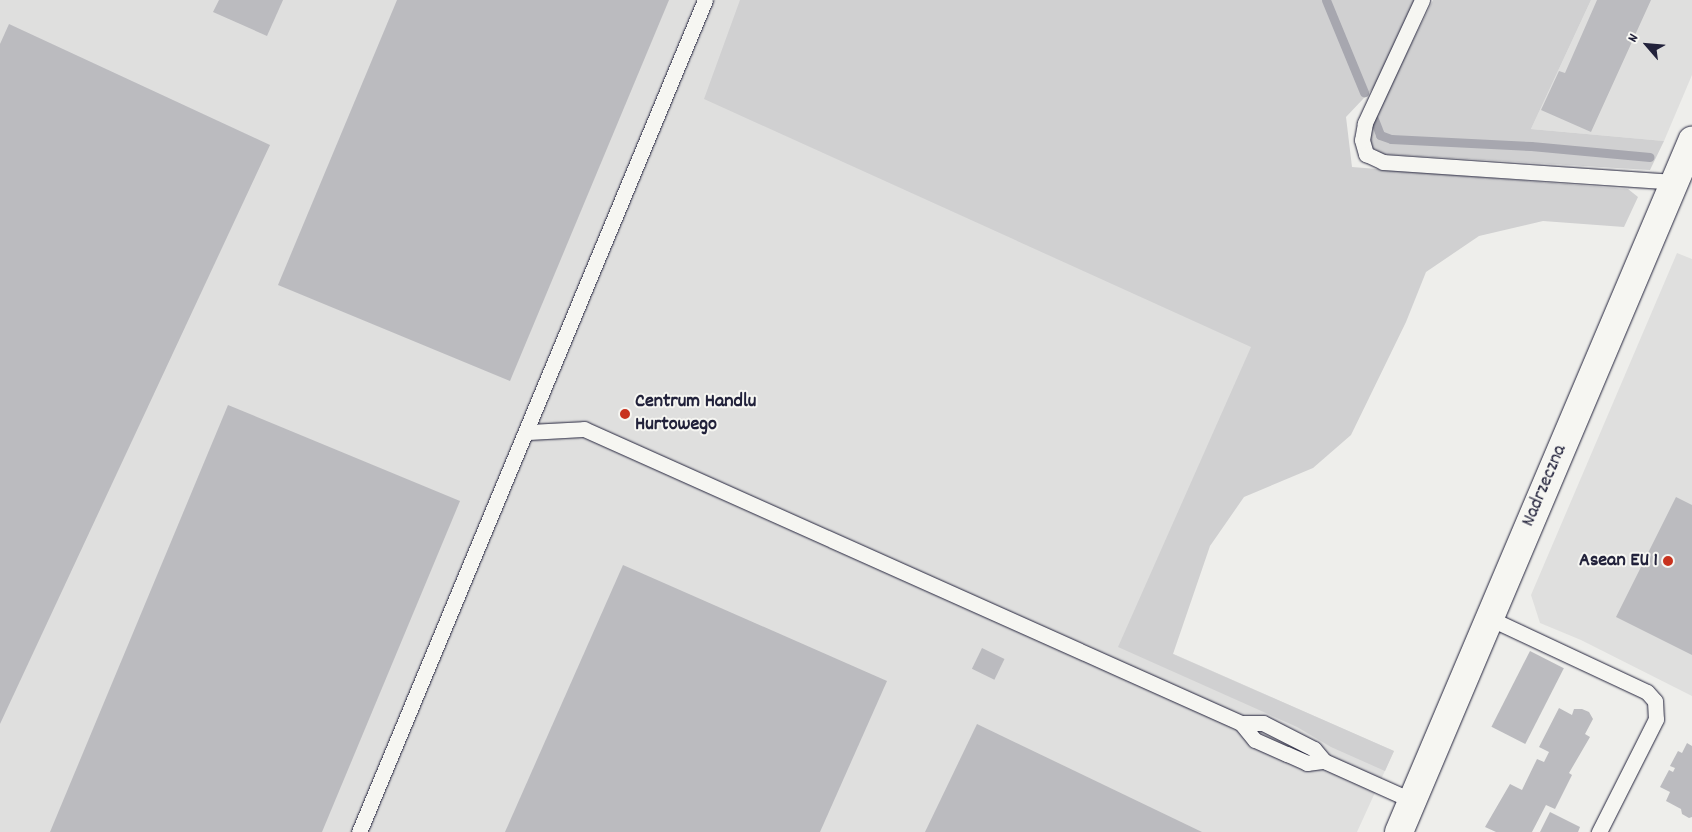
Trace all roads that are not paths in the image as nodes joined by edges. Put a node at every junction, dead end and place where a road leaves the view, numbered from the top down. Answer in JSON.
{"nodes":[{"id":1,"x":705,"y":0,"type":"edge"},
{"id":2,"x":1422,"y":0,"type":"edge"},
{"id":3,"x":1692,"y":141,"type":"edge"},
{"id":4,"x":1674,"y":182,"type":"junction"},
{"id":5,"x":527,"y":432,"type":"junction"},
{"id":6,"x":1489,"y":618,"type":"junction"},
{"id":7,"x":1412,"y":800,"type":"junction"},
{"id":8,"x":359,"y":832,"type":"edge"},
{"id":9,"x":1399,"y":832,"type":"edge"},
{"id":10,"x":1599,"y":832,"type":"edge"}],
"edges":[{"from":1,"to":5,"type":"lane"},
{"from":2,"to":4,"type":"lane"},
{"from":3,"to":4,"type":"street","name":"Nadrzeczna"},
{"from":4,"to":6,"type":"street","name":"Nadrzeczna"},
{"from":5,"to":7,"type":"lane"},
{"from":5,"to":8,"type":"lane"},
{"from":6,"to":7,"type":"street","name":"Nadrzeczna"},
{"from":6,"to":10,"type":"lane"},
{"from":7,"to":9,"type":"street","name":"Nadrzeczna"}]}
